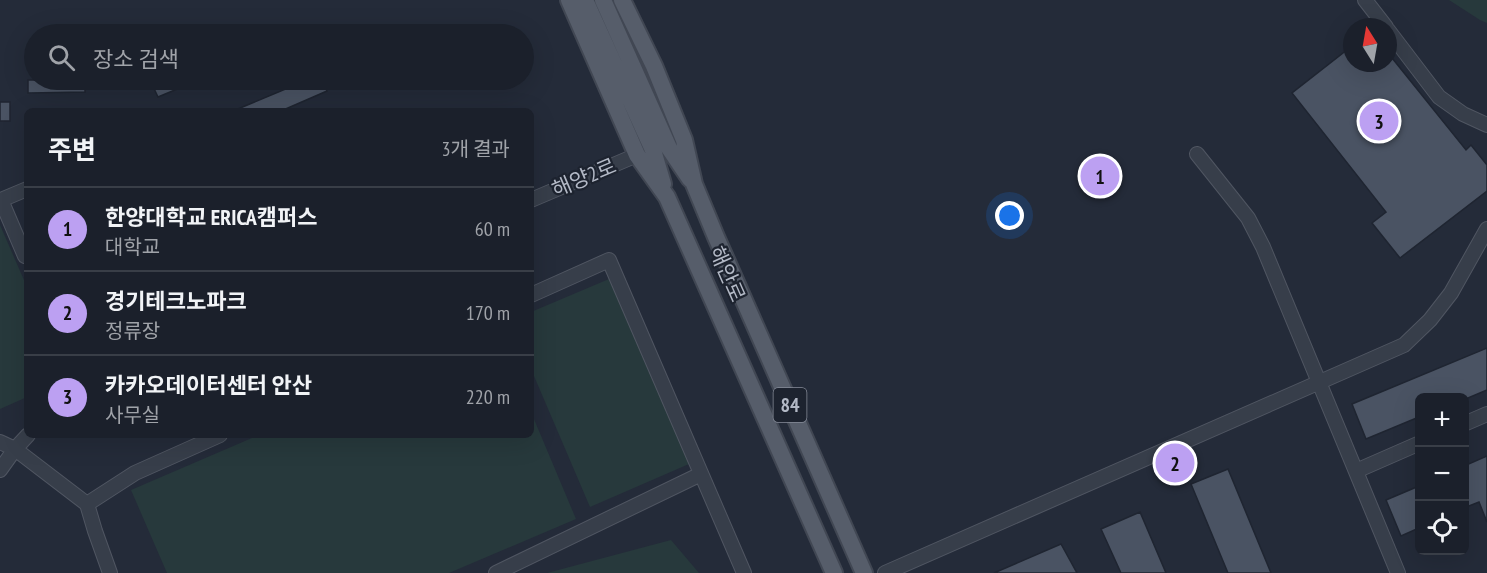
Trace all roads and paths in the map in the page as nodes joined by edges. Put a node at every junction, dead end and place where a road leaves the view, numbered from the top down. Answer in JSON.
{"nodes":[{"id":1,"x":569,"y":0,"type":"edge"},
{"id":2,"x":585,"y":0,"type":"edge"},
{"id":3,"x":603,"y":0,"type":"edge"},
{"id":4,"x":622,"y":0,"type":"edge"},
{"id":5,"x":1365,"y":0,"type":"edge"},
{"id":6,"x":1379,"y":18,"type":"edge"},
{"id":7,"x":1397,"y":41,"type":"edge"},
{"id":8,"x":1487,"y":125,"type":"edge"},
{"id":9,"x":1197,"y":154,"type":"dead end"},
{"id":10,"x":637,"y":155,"type":"junction"},
{"id":11,"x":694,"y":184,"type":"junction"},
{"id":12,"x":24,"y":190,"type":"edge"},
{"id":13,"x":667,"y":197,"type":"junction"},
{"id":14,"x":534,"y":199,"type":"edge"},
{"id":15,"x":1487,"y":229,"type":"edge"},
{"id":16,"x":24,"y":254,"type":"edge"},
{"id":17,"x":534,"y":294,"type":"edge"},
{"id":18,"x":1319,"y":382,"type":"junction"},
{"id":19,"x":1487,"y":414,"type":"edge"},
{"id":20,"x":1469,"y":422,"type":"edge"},
{"id":21,"x":25,"y":438,"type":"edge"},
{"id":22,"x":213,"y":438,"type":"edge"},
{"id":23,"x":0,"y":442,"type":"edge"},
{"id":24,"x":1415,"y":446,"type":"edge"},
{"id":25,"x":15,"y":450,"type":"junction"},
{"id":26,"x":0,"y":470,"type":"edge"},
{"id":27,"x":1356,"y":471,"type":"junction"},
{"id":28,"x":702,"y":474,"type":"junction"},
{"id":29,"x":87,"y":504,"type":"junction"},
{"id":30,"x":110,"y":573,"type":"edge"},
{"id":31,"x":496,"y":573,"type":"edge"},
{"id":32,"x":744,"y":573,"type":"edge"},
{"id":33,"x":834,"y":573,"type":"edge"},
{"id":34,"x":864,"y":573,"type":"edge"},
{"id":35,"x":885,"y":573,"type":"edge"},
{"id":36,"x":1398,"y":573,"type":"edge"}],
"edges":[{"from":1,"to":10,"type":"main road","name":"해안로","number":"84"},
{"from":2,"to":13,"type":"main road"},
{"from":3,"to":11,"type":"main road"},
{"from":4,"to":11,"type":"main road","name":"해안로","number":"84"},
{"from":5,"to":6,"type":"street"},
{"from":7,"to":8,"type":"street"},
{"from":9,"to":18,"type":"street"},
{"from":10,"to":13,"type":"main road","name":"해안로","number":"84"},
{"from":10,"to":14,"type":"street","name":"해양2로"},
{"from":11,"to":34,"type":"main road","name":"해안로","number":"84"},
{"from":12,"to":16,"type":"street"},
{"from":13,"to":33,"type":"main road","name":"해안로","number":"84"},
{"from":15,"to":18,"type":"street"},
{"from":17,"to":28,"type":"street"},
{"from":18,"to":27,"type":"street"},
{"from":18,"to":35,"type":"street"},
{"from":19,"to":20,"type":"street"},
{"from":21,"to":25,"type":"street"},
{"from":22,"to":29,"type":"street"},
{"from":23,"to":25,"type":"street"},
{"from":24,"to":27,"type":"street"},
{"from":25,"to":26,"type":"street"},
{"from":25,"to":29,"type":"street"},
{"from":27,"to":36,"type":"street"},
{"from":28,"to":31,"type":"street"},
{"from":28,"to":32,"type":"street"},
{"from":29,"to":30,"type":"street"}]}
